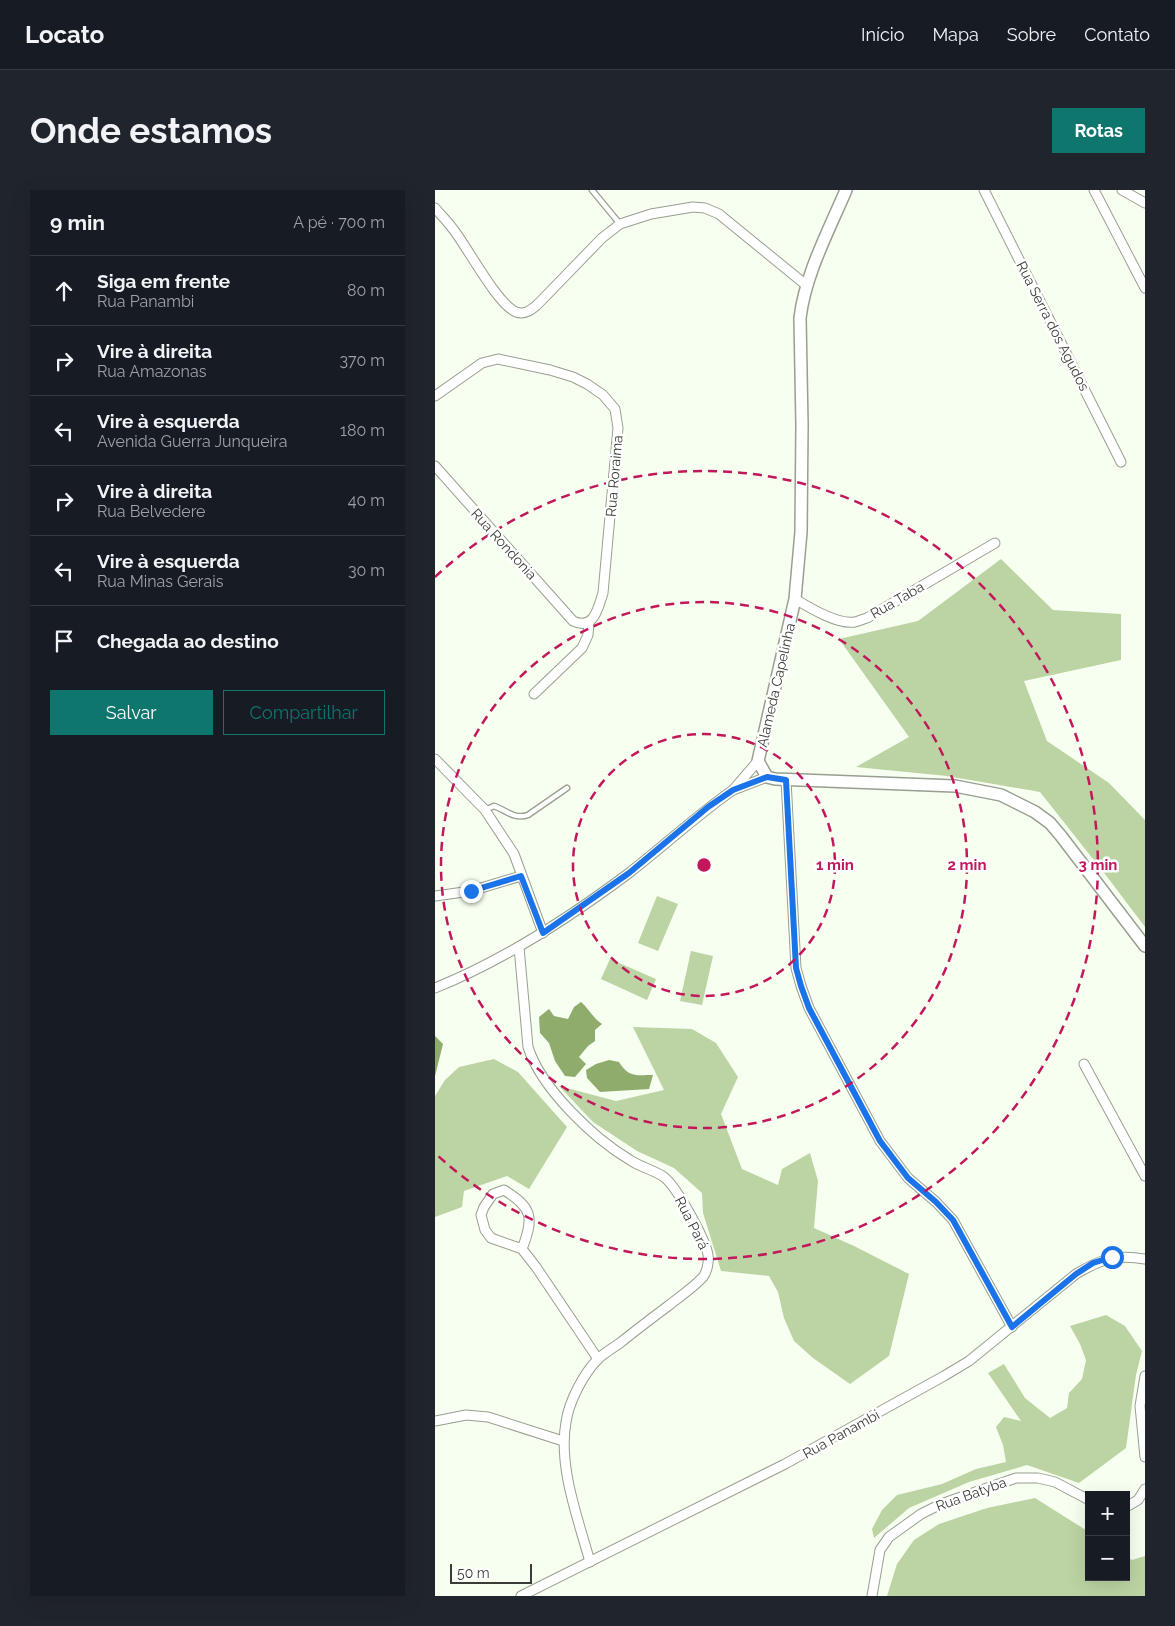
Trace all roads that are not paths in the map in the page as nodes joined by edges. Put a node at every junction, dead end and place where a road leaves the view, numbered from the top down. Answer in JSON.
{"nodes":[{"id":1,"x":592,"y":190,"type":"edge"},
{"id":2,"x":846,"y":190,"type":"edge"},
{"id":3,"x":984,"y":190,"type":"edge"},
{"id":4,"x":1094,"y":190,"type":"edge"},
{"id":5,"x":1121,"y":190,"type":"edge"},
{"id":6,"x":1145,"y":203,"type":"edge"},
{"id":7,"x":435,"y":208,"type":"edge"},
{"id":8,"x":620,"y":224,"type":"junction"},
{"id":9,"x":806,"y":285,"type":"junction"},
{"id":10,"x":1145,"y":288,"type":"edge"},
{"id":11,"x":435,"y":396,"type":"edge"},
{"id":12,"x":1121,"y":462,"type":"dead end"},
{"id":13,"x":435,"y":466,"type":"edge"},
{"id":14,"x":995,"y":543,"type":"dead end"},
{"id":15,"x":795,"y":599,"type":"junction"},
{"id":16,"x":589,"y":622,"type":"junction"},
{"id":17,"x":534,"y":694,"type":"dead end"},
{"id":18,"x":435,"y":759,"type":"edge"},
{"id":19,"x":758,"y":761,"type":"junction"},
{"id":20,"x":767,"y":777,"type":"junction"},
{"id":21,"x":786,"y":780,"type":"junction"},
{"id":22,"x":567,"y":788,"type":"dead end"},
{"id":23,"x":733,"y":790,"type":"junction"},
{"id":24,"x":485,"y":810,"type":"junction"},
{"id":25,"x":521,"y":876,"type":"junction"},
{"id":26,"x":435,"y":896,"type":"edge"},
{"id":27,"x":543,"y":933,"type":"junction"},
{"id":28,"x":1145,"y":946,"type":"edge"},
{"id":29,"x":519,"y":947,"type":"junction"},
{"id":30,"x":435,"y":988,"type":"edge"},
{"id":31,"x":1084,"y":1064,"type":"dead end"},
{"id":32,"x":1145,"y":1176,"type":"edge"},
{"id":33,"x":522,"y":1249,"type":"junction"},
{"id":34,"x":1145,"y":1259,"type":"edge"},
{"id":35,"x":1012,"y":1327,"type":"junction"},
{"id":36,"x":598,"y":1359,"type":"junction"},
{"id":37,"x":1145,"y":1376,"type":"edge"},
{"id":38,"x":435,"y":1421,"type":"edge"},
{"id":39,"x":563,"y":1441,"type":"junction"},
{"id":40,"x":1145,"y":1457,"type":"edge"},
{"id":41,"x":1145,"y":1489,"type":"edge"},
{"id":42,"x":1085,"y":1498,"type":"edge"},
{"id":43,"x":1130,"y":1505,"type":"edge"},
{"id":44,"x":590,"y":1562,"type":"junction"},
{"id":45,"x":521,"y":1596,"type":"edge"},
{"id":46,"x":872,"y":1596,"type":"edge"}],
"edges":[{"from":1,"to":8,"type":"lane"},
{"from":2,"to":9,"type":"street","name":"Alameda Capelinha"},
{"from":3,"to":12,"type":"street","name":"Rua Serra dos Agudos"},
{"from":4,"to":10,"type":"street"},
{"from":5,"to":6,"type":"street"},
{"from":7,"to":8,"type":"street"},
{"from":8,"to":9,"type":"street"},
{"from":9,"to":15,"type":"street","name":"Alameda Capelinha"},
{"from":11,"to":16,"type":"street","name":"Rua Roraima"},
{"from":13,"to":16,"type":"street","name":"Rua Rondonia"},
{"from":14,"to":15,"type":"street","name":"Rua Taba"},
{"from":15,"to":19,"type":"street","name":"Alameda Capelinha"},
{"from":16,"to":17,"type":"street","name":"Rua Roraima"},
{"from":18,"to":24,"type":"street"},
{"from":19,"to":20,"type":"street","name":"Alameda Capelinha"},
{"from":19,"to":23,"type":"street"},
{"from":20,"to":21,"type":"street"},
{"from":20,"to":23,"type":"street"},
{"from":21,"to":28,"type":"street"},
{"from":21,"to":35,"type":"street"},
{"from":22,"to":24,"type":"lane"},
{"from":23,"to":27,"type":"street"},
{"from":24,"to":25,"type":"street"},
{"from":25,"to":26,"type":"street"},
{"from":25,"to":27,"type":"street"},
{"from":27,"to":29,"type":"street"},
{"from":29,"to":30,"type":"street"},
{"from":29,"to":36,"type":"street","name":"Rua Pará"},
{"from":31,"to":32,"type":"street"},
{"from":33,"to":33,"type":"street"},
{"from":33,"to":36,"type":"street"},
{"from":34,"to":35,"type":"street","name":"Rua Panambi"},
{"from":35,"to":44,"type":"street","name":"Rua Panambi"},
{"from":36,"to":39,"type":"street","name":"Rua Pará"},
{"from":37,"to":40,"type":"street"},
{"from":38,"to":39,"type":"street"},
{"from":39,"to":44,"type":"street","name":"Rua Pará"},
{"from":41,"to":43,"type":"street"},
{"from":42,"to":46,"type":"street","name":"Rua Batyba"},
{"from":44,"to":45,"type":"street","name":"Rua Panambi"}]}
